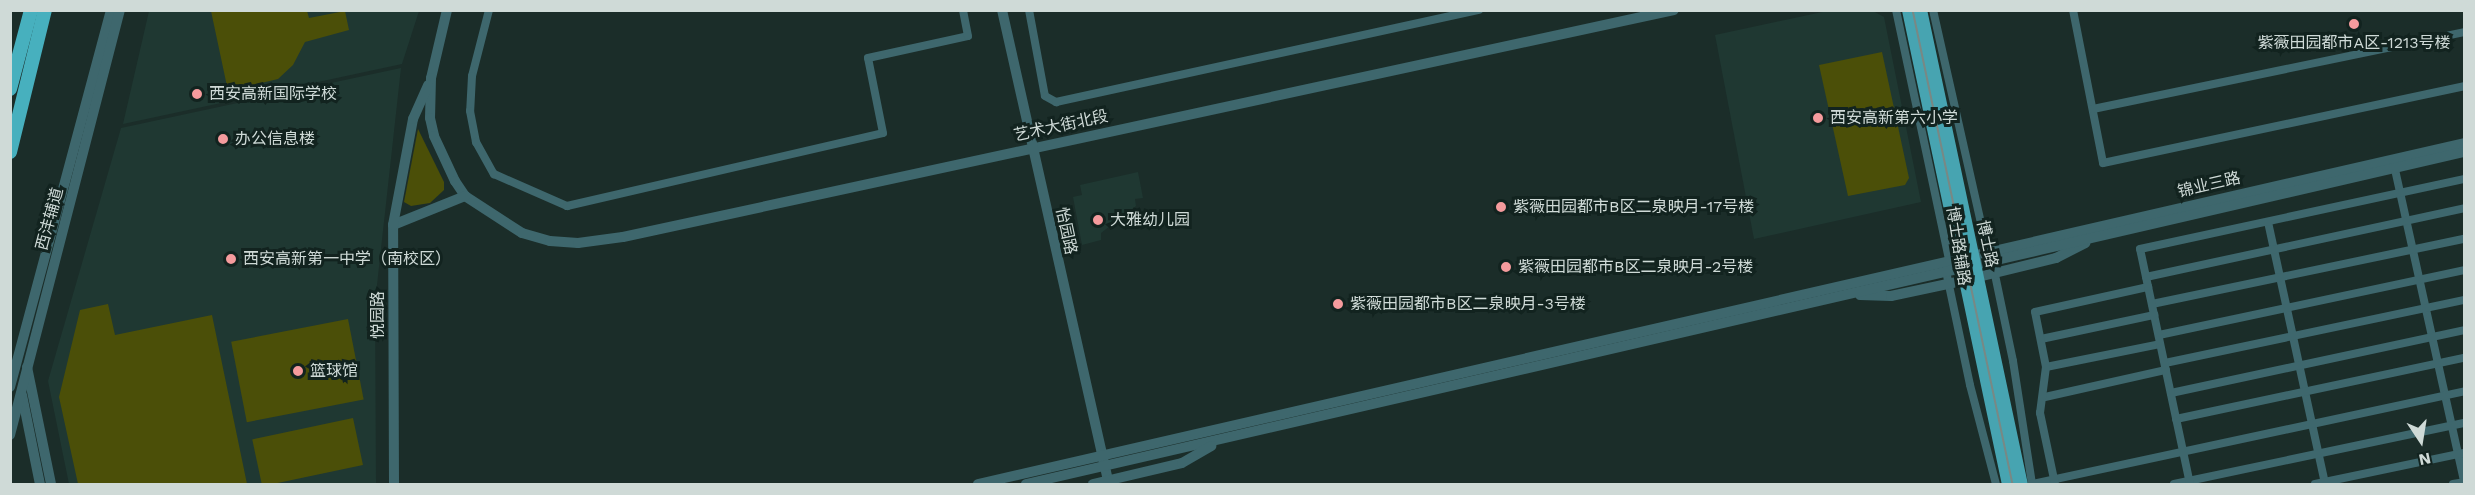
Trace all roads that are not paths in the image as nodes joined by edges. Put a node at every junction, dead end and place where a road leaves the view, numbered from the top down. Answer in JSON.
{"nodes":[{"id":1,"x":31,"y":10,"type":"edge"},
{"id":2,"x":45,"y":10,"type":"edge"},
{"id":3,"x":111,"y":10,"type":"edge"},
{"id":4,"x":120,"y":10,"type":"edge"},
{"id":5,"x":447,"y":10,"type":"edge"},
{"id":6,"x":489,"y":10,"type":"edge"},
{"id":7,"x":963,"y":10,"type":"edge"},
{"id":8,"x":1002,"y":10,"type":"edge"},
{"id":9,"x":1029,"y":10,"type":"edge"},
{"id":10,"x":1479,"y":10,"type":"edge"},
{"id":11,"x":1674,"y":10,"type":"edge"},
{"id":12,"x":1896,"y":10,"type":"edge"},
{"id":13,"x":1909,"y":10,"type":"edge"},
{"id":14,"x":1920,"y":10,"type":"edge"},
{"id":15,"x":1933,"y":10,"type":"edge"},
{"id":16,"x":2073,"y":10,"type":"edge"},
{"id":17,"x":2464,"y":32,"type":"edge"},
{"id":18,"x":431,"y":78,"type":"junction"},
{"id":19,"x":2464,"y":86,"type":"edge"},
{"id":20,"x":10,"y":89,"type":"edge"},
{"id":21,"x":2093,"y":109,"type":"junction"},
{"id":22,"x":2464,"y":143,"type":"edge"},
{"id":23,"x":1032,"y":148,"type":"junction"},
{"id":24,"x":10,"y":152,"type":"edge"},
{"id":25,"x":2464,"y":152,"type":"edge"},
{"id":26,"x":2394,"y":162,"type":"junction"},
{"id":27,"x":2464,"y":179,"type":"edge"},
{"id":28,"x":2403,"y":192,"type":"junction"},
{"id":29,"x":465,"y":196,"type":"junction"},
{"id":30,"x":2464,"y":208,"type":"edge"},
{"id":31,"x":2409,"y":221,"type":"junction"},
{"id":32,"x":2268,"y":222,"type":"junction"},
{"id":33,"x":393,"y":225,"type":"junction"},
{"id":34,"x":2097,"y":236,"type":"junction"},
{"id":35,"x":2464,"y":239,"type":"edge"},
{"id":36,"x":2415,"y":249,"type":"junction"},
{"id":37,"x":2274,"y":251,"type":"junction"},
{"id":38,"x":1968,"y":264,"type":"junction"},
{"id":39,"x":2464,"y":270,"type":"edge"},
{"id":40,"x":1994,"y":272,"type":"junction"},
{"id":41,"x":2146,"y":277,"type":"junction"},
{"id":42,"x":2280,"y":278,"type":"junction"},
{"id":43,"x":2421,"y":279,"type":"junction"},
{"id":44,"x":1948,"y":284,"type":"junction"},
{"id":45,"x":2148,"y":287,"type":"junction"},
{"id":46,"x":1844,"y":295,"type":"junction"},
{"id":47,"x":2464,"y":300,"type":"edge"},
{"id":48,"x":2152,"y":304,"type":"junction"},
{"id":49,"x":2287,"y":308,"type":"junction"},
{"id":50,"x":2427,"y":308,"type":"junction"},
{"id":51,"x":2154,"y":315,"type":"junction"},
{"id":52,"x":2464,"y":330,"type":"edge"},
{"id":53,"x":2294,"y":336,"type":"junction"},
{"id":54,"x":2433,"y":336,"type":"junction"},
{"id":55,"x":2041,"y":339,"type":"junction"},
{"id":56,"x":2160,"y":339,"type":"junction"},
{"id":57,"x":2464,"y":358,"type":"edge"},
{"id":58,"x":21,"y":363,"type":"junction"},
{"id":59,"x":2439,"y":364,"type":"junction"},
{"id":60,"x":2300,"y":365,"type":"junction"},
{"id":61,"x":2165,"y":367,"type":"junction"},
{"id":62,"x":2046,"y":368,"type":"junction"},
{"id":63,"x":16,"y":387,"type":"edge"},
{"id":64,"x":2464,"y":391,"type":"edge"},
{"id":65,"x":2306,"y":392,"type":"junction"},
{"id":66,"x":2171,"y":393,"type":"junction"},
{"id":67,"x":2446,"y":394,"type":"junction"},
{"id":68,"x":2044,"y":396,"type":"junction"},
{"id":69,"x":2176,"y":419,"type":"junction"},
{"id":70,"x":2312,"y":423,"type":"junction"},
{"id":71,"x":2464,"y":423,"type":"edge"},
{"id":72,"x":2453,"y":425,"type":"junction"},
{"id":73,"x":10,"y":435,"type":"edge"},
{"id":74,"x":1225,"y":440,"type":"junction"},
{"id":75,"x":2183,"y":451,"type":"junction"},
{"id":76,"x":2462,"y":453,"type":"edge"},
{"id":77,"x":2319,"y":454,"type":"junction"},
{"id":78,"x":1100,"y":465,"type":"junction"},
{"id":79,"x":2464,"y":481,"type":"edge"},
{"id":80,"x":2055,"y":482,"type":"edge"},
{"id":81,"x":1101,"y":483,"type":"edge"},
{"id":82,"x":2190,"y":483,"type":"edge"},
{"id":83,"x":40,"y":484,"type":"edge"},
{"id":84,"x":51,"y":484,"type":"edge"},
{"id":85,"x":394,"y":484,"type":"edge"},
{"id":86,"x":978,"y":484,"type":"edge"},
{"id":87,"x":1026,"y":484,"type":"edge"},
{"id":88,"x":1996,"y":484,"type":"edge"},
{"id":89,"x":2009,"y":484,"type":"edge"},
{"id":90,"x":2020,"y":484,"type":"edge"},
{"id":91,"x":2032,"y":484,"type":"edge"},
{"id":92,"x":2174,"y":484,"type":"edge"},
{"id":93,"x":2322,"y":484,"type":"edge"},
{"id":94,"x":2453,"y":484,"type":"edge"}],
"edges":[{"from":1,"to":20,"type":"highway"},
{"from":2,"to":24,"type":"highway"},
{"from":3,"to":58,"type":"street","name":"西沣辅道"},
{"from":4,"to":58,"type":"street","name":"西沣辅道"},
{"from":5,"to":18,"type":"street"},
{"from":6,"to":7,"type":"street"},
{"from":8,"to":23,"type":"street","name":"怡园路"},
{"from":9,"to":10,"type":"street"},
{"from":11,"to":23,"type":"street","name":"艺术大街北段"},
{"from":12,"to":38,"type":"street","name":"博士路辅路"},
{"from":13,"to":38,"type":"main road","name":"博士路"},
{"from":14,"to":38,"type":"main road","name":"博士路"},
{"from":15,"to":38,"type":"street","name":"博士路辅路"},
{"from":16,"to":21,"type":"street"},
{"from":17,"to":21,"type":"street"},
{"from":18,"to":29,"type":"street"},
{"from":18,"to":33,"type":"street","name":"悦园路"},
{"from":19,"to":21,"type":"street"},
{"from":22,"to":26,"type":"street","name":"锦业三路"},
{"from":23,"to":29,"type":"street","name":"艺术大街北段"},
{"from":23,"to":78,"type":"street","name":"怡园路"},
{"from":25,"to":26,"type":"street","name":"锦业三路"},
{"from":26,"to":28,"type":"street"},
{"from":26,"to":34,"type":"street","name":"锦业三路"},
{"from":26,"to":38,"type":"street","name":"锦业三路"},
{"from":27,"to":28,"type":"street"},
{"from":28,"to":31,"type":"street"},
{"from":28,"to":32,"type":"street"},
{"from":29,"to":33,"type":"street"},
{"from":30,"to":31,"type":"street"},
{"from":31,"to":36,"type":"street"},
{"from":31,"to":37,"type":"street"},
{"from":32,"to":37,"type":"street"},
{"from":32,"to":41,"type":"street"},
{"from":33,"to":85,"type":"street","name":"悦园路"},
{"from":34,"to":38,"type":"street","name":"锦业三路"},
{"from":34,"to":40,"type":"street"},
{"from":35,"to":36,"type":"street"},
{"from":36,"to":42,"type":"street"},
{"from":36,"to":43,"type":"street"},
{"from":37,"to":41,"type":"street"},
{"from":37,"to":42,"type":"street"},
{"from":38,"to":40,"type":"street"},
{"from":38,"to":40,"type":"street","name":"博士路辅路"},
{"from":38,"to":44,"type":"street"},
{"from":38,"to":44,"type":"street","name":"博士路辅路"},
{"from":38,"to":46,"type":"street"},
{"from":38,"to":78,"type":"street"},
{"from":38,"to":89,"type":"main road","name":"博士路"},
{"from":38,"to":90,"type":"main road","name":"博士路"},
{"from":39,"to":43,"type":"street"},
{"from":40,"to":91,"type":"street","name":"博士路辅路"},
{"from":41,"to":45,"type":"street"},
{"from":42,"to":48,"type":"street"},
{"from":42,"to":49,"type":"street"},
{"from":43,"to":49,"type":"street"},
{"from":43,"to":50,"type":"street"},
{"from":44,"to":46,"type":"street"},
{"from":44,"to":88,"type":"street","name":"博士路辅路"},
{"from":45,"to":48,"type":"street"},
{"from":45,"to":55,"type":"street"},
{"from":46,"to":74,"type":"street"},
{"from":47,"to":50,"type":"street"},
{"from":48,"to":51,"type":"street"},
{"from":49,"to":53,"type":"street"},
{"from":49,"to":56,"type":"street"},
{"from":50,"to":53,"type":"street"},
{"from":50,"to":54,"type":"street"},
{"from":51,"to":55,"type":"street"},
{"from":51,"to":56,"type":"street"},
{"from":52,"to":54,"type":"street"},
{"from":53,"to":60,"type":"street"},
{"from":53,"to":61,"type":"street"},
{"from":54,"to":59,"type":"street"},
{"from":54,"to":60,"type":"street"},
{"from":55,"to":62,"type":"street"},
{"from":56,"to":61,"type":"street"},
{"from":56,"to":62,"type":"street"},
{"from":57,"to":59,"type":"street"},
{"from":58,"to":63,"type":"street","name":"西沣辅道"},
{"from":58,"to":84,"type":"street"},
{"from":59,"to":65,"type":"street"},
{"from":59,"to":67,"type":"street"},
{"from":60,"to":65,"type":"street"},
{"from":60,"to":66,"type":"street"},
{"from":61,"to":66,"type":"street"},
{"from":61,"to":68,"type":"street"},
{"from":62,"to":68,"type":"street"},
{"from":63,"to":73,"type":"street","name":"西沣辅道"},
{"from":63,"to":83,"type":"street"},
{"from":64,"to":67,"type":"street"},
{"from":65,"to":69,"type":"street"},
{"from":65,"to":70,"type":"street"},
{"from":66,"to":69,"type":"street"},
{"from":67,"to":70,"type":"street"},
{"from":67,"to":72,"type":"street"},
{"from":68,"to":80,"type":"street"},
{"from":69,"to":75,"type":"street"},
{"from":70,"to":75,"type":"street"},
{"from":70,"to":77,"type":"street"},
{"from":71,"to":72,"type":"street"},
{"from":72,"to":76,"type":"street"},
{"from":72,"to":77,"type":"street"},
{"from":74,"to":78,"type":"street"},
{"from":74,"to":81,"type":"street"},
{"from":75,"to":80,"type":"street"},
{"from":75,"to":82,"type":"street"},
{"from":76,"to":79,"type":"street"},
{"from":76,"to":93,"type":"street"},
{"from":77,"to":82,"type":"street"},
{"from":77,"to":93,"type":"street"},
{"from":78,"to":81,"type":"street","name":"怡园路"},
{"from":78,"to":86,"type":"street"},
{"from":78,"to":87,"type":"street"},
{"from":79,"to":94,"type":"street"},
{"from":80,"to":91,"type":"street"},
{"from":82,"to":92,"type":"street"}]}
